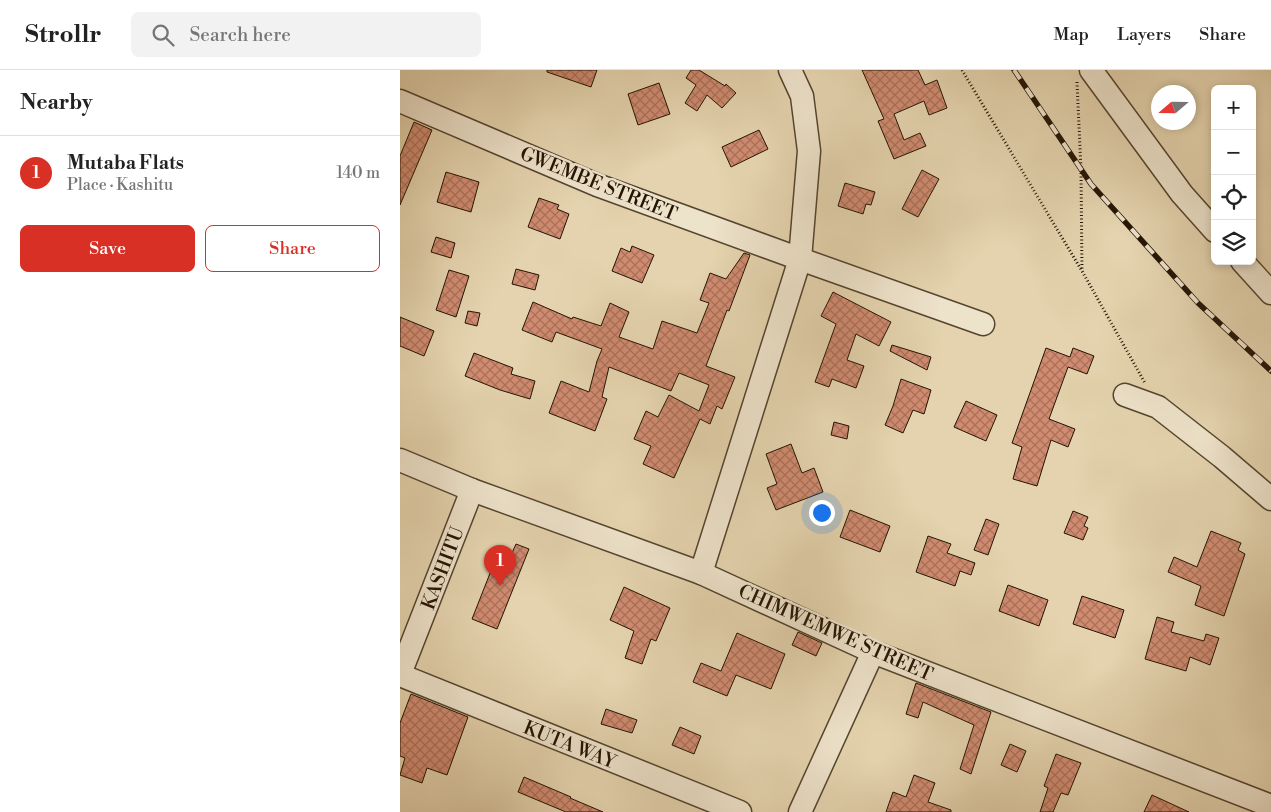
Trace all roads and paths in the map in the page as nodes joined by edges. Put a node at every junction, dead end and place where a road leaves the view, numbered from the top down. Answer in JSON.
{"nodes":[{"id":1,"x":790,"y":70,"type":"edge"},
{"id":2,"x":962,"y":70,"type":"edge"},
{"id":3,"x":1084,"y":75,"type":"edge"},
{"id":4,"x":400,"y":101,"type":"edge"},
{"id":5,"x":1211,"y":227,"type":"edge"},
{"id":6,"x":800,"y":259,"type":"junction"},
{"id":7,"x":1246,"y":265,"type":"edge"},
{"id":8,"x":1082,"y":271,"type":"junction"},
{"id":9,"x":1271,"y":293,"type":"edge"},
{"id":10,"x":983,"y":324,"type":"dead end"},
{"id":11,"x":1125,"y":395,"type":"dead end"},
{"id":12,"x":1158,"y":407,"type":"junction"},
{"id":13,"x":400,"y":460,"type":"edge"},
{"id":14,"x":472,"y":490,"type":"junction"},
{"id":15,"x":1271,"y":499,"type":"edge"},
{"id":16,"x":701,"y":573,"type":"junction"},
{"id":17,"x":873,"y":652,"type":"junction"},
{"id":18,"x":400,"y":675,"type":"edge"},
{"id":19,"x":1270,"y":806,"type":"edge"},
{"id":20,"x":740,"y":812,"type":"edge"},
{"id":21,"x":800,"y":812,"type":"edge"}],
"edges":[{"from":1,"to":6,"type":"street"},
{"from":2,"to":8,"type":"path"},
{"from":3,"to":5,"type":"street"},
{"from":3,"to":8,"type":"path"},
{"from":4,"to":6,"type":"street","name":"GWEMBE STREET"},
{"from":6,"to":10,"type":"street","name":"GWEMBE STREET"},
{"from":6,"to":16,"type":"street"},
{"from":7,"to":9,"type":"street"},
{"from":8,"to":12,"type":"path"},
{"from":11,"to":12,"type":"street"},
{"from":12,"to":15,"type":"street"},
{"from":13,"to":14,"type":"street","name":"CHIMWEMWE STREET"},
{"from":14,"to":16,"type":"street","name":"CHIMWEMWE STREET"},
{"from":14,"to":18,"type":"street","name":"KASHITU"},
{"from":16,"to":17,"type":"street","name":"CHIMWEMWE STREET"},
{"from":17,"to":19,"type":"street","name":"CHIMWEMWE STREET"},
{"from":17,"to":21,"type":"street"},
{"from":18,"to":20,"type":"street","name":"KUTA WAY"}]}
